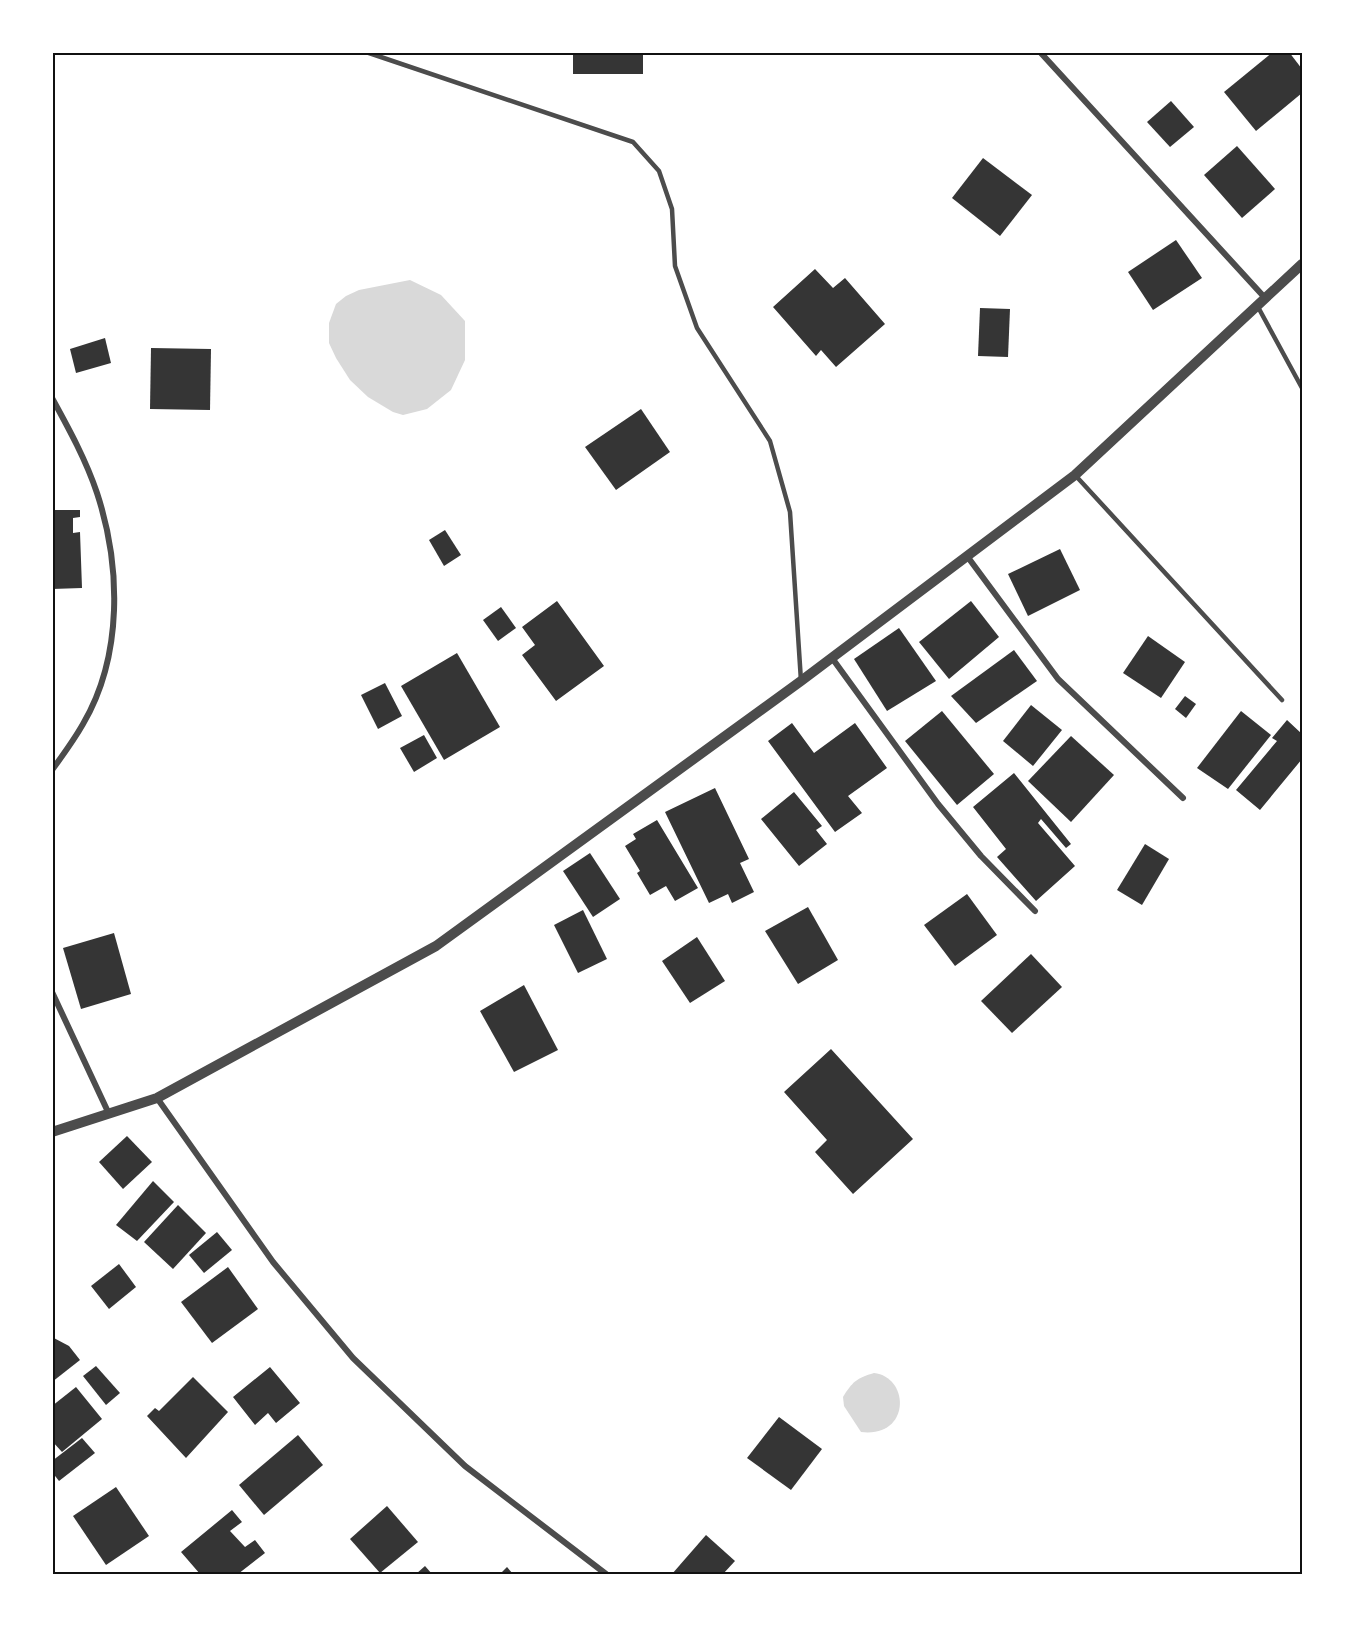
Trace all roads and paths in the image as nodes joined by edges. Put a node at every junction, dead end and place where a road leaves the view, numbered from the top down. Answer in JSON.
{"nodes":[{"id":1,"x":366,"y":52,"type":"edge"},
{"id":2,"x":1040,"y":52,"type":"edge"},
{"id":3,"x":1302,"y":264,"type":"edge"},
{"id":4,"x":1262,"y":303,"type":"junction"},
{"id":5,"x":1302,"y":388,"type":"edge"},
{"id":6,"x":52,"y":398,"type":"edge"},
{"id":7,"x":1075,"y":475,"type":"junction"},
{"id":8,"x":967,"y":556,"type":"junction"},
{"id":9,"x":832,"y":658,"type":"junction"},
{"id":10,"x":801,"y":681,"type":"junction"},
{"id":11,"x":1282,"y":700,"type":"dead end"},
{"id":12,"x":52,"y":770,"type":"edge"},
{"id":13,"x":1183,"y":798,"type":"dead end"},
{"id":14,"x":1035,"y":911,"type":"dead end"},
{"id":15,"x":52,"y":992,"type":"edge"},
{"id":16,"x":157,"y":1098,"type":"junction"},
{"id":17,"x":109,"y":1113,"type":"junction"},
{"id":18,"x":52,"y":1132,"type":"edge"},
{"id":19,"x":606,"y":1575,"type":"edge"}],
"edges":[{"from":1,"to":10,"type":"lane"},
{"from":2,"to":4,"type":"street"},
{"from":3,"to":4,"type":"street"},
{"from":4,"to":5,"type":"lane"},
{"from":4,"to":7,"type":"street"},
{"from":6,"to":12,"type":"street"},
{"from":7,"to":8,"type":"street"},
{"from":7,"to":11,"type":"lane"},
{"from":8,"to":9,"type":"street"},
{"from":8,"to":13,"type":"street"},
{"from":9,"to":10,"type":"street"},
{"from":9,"to":14,"type":"street"},
{"from":10,"to":16,"type":"street"},
{"from":15,"to":17,"type":"street"},
{"from":16,"to":17,"type":"street"},
{"from":16,"to":19,"type":"street"},
{"from":17,"to":18,"type":"street"}]}
